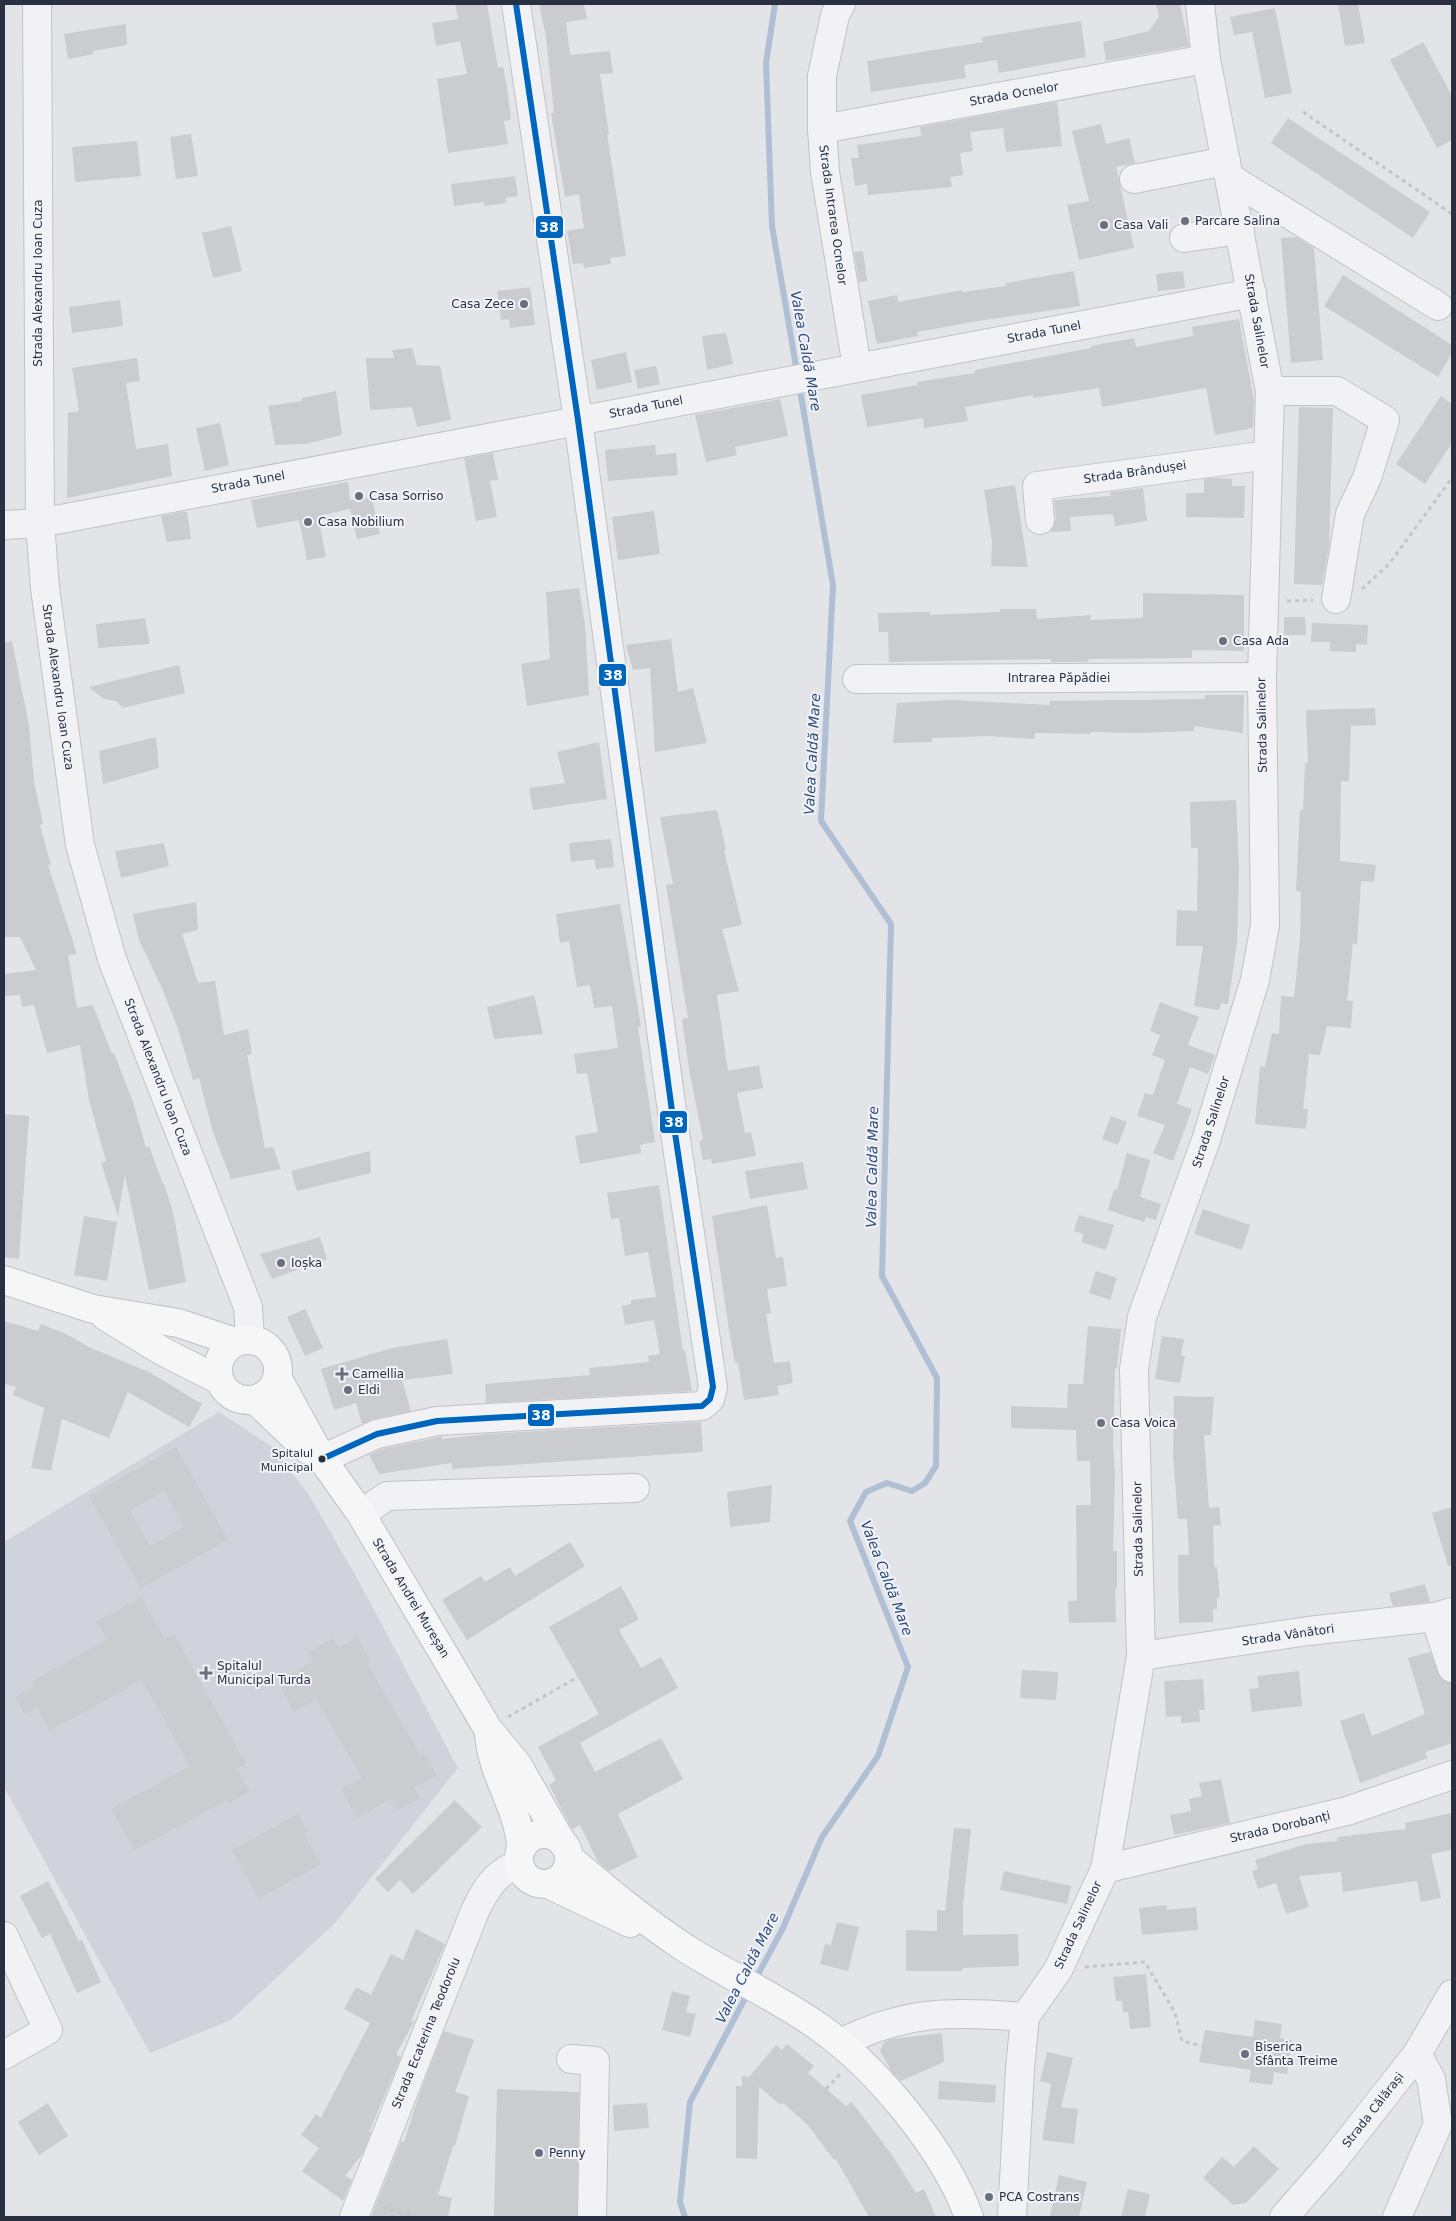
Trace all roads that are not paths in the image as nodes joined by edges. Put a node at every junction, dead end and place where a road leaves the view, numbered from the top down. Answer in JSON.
{"nodes":[{"id":1,"x":37,"y":4,"type":"edge"},
{"id":2,"x":516,"y":4,"type":"edge"},
{"id":3,"x":841,"y":4,"type":"edge"},
{"id":4,"x":1200,"y":4,"type":"edge"},
{"id":5,"x":1206,"y":59,"type":"junction"},
{"id":6,"x":822,"y":129,"type":"junction"},
{"id":7,"x":1228,"y":170,"type":"junction"},
{"id":8,"x":1134,"y":179,"type":"dead end"},
{"id":9,"x":1240,"y":230,"type":"junction"},
{"id":10,"x":1184,"y":238,"type":"dead end"},
{"id":11,"x":1252,"y":293,"type":"junction"},
{"id":12,"x":1438,"y":306,"type":"dead end"},
{"id":13,"x":857,"y":367,"type":"junction"},
{"id":14,"x":1270,"y":391,"type":"junction"},
{"id":15,"x":578,"y":420,"type":"junction"},
{"id":16,"x":1268,"y":454,"type":"junction"},
{"id":17,"x":1040,"y":520,"type":"dead end"},
{"id":18,"x":40,"y":523,"type":"junction"},
{"id":19,"x":4,"y":525,"type":"edge"},
{"id":20,"x":1336,"y":599,"type":"road end"},
{"id":21,"x":1262,"y":677,"type":"junction"},
{"id":22,"x":857,"y":679,"type":"dead end"},
{"id":23,"x":4,"y":1280,"type":"edge"},
{"id":24,"x":93,"y":1309,"type":"junction"},
{"id":25,"x":242,"y":1340,"type":"junction"},
{"id":26,"x":278,"y":1379,"type":"junction"},
{"id":27,"x":219,"y":1380,"type":"junction"},
{"id":28,"x":255,"y":1400,"type":"junction"},
{"id":29,"x":326,"y":1464,"type":"junction"},
{"id":30,"x":635,"y":1488,"type":"dead end"},
{"id":31,"x":361,"y":1514,"type":"junction"},
{"id":32,"x":1444,"y":1614,"type":"edge"},
{"id":33,"x":1142,"y":1656,"type":"junction"},
{"id":34,"x":1452,"y":1668,"type":"edge"},
{"id":35,"x":488,"y":1729,"type":"junction"},
{"id":36,"x":1452,"y":1775,"type":"edge"},
{"id":37,"x":565,"y":1849,"type":"junction"},
{"id":38,"x":520,"y":1856,"type":"junction"},
{"id":39,"x":1105,"y":1869,"type":"junction"},
{"id":40,"x":548,"y":1884,"type":"junction"},
{"id":41,"x":4,"y":1936,"type":"edge"},
{"id":42,"x":686,"y":1949,"type":"junction"},
{"id":43,"x":1452,"y":1994,"type":"edge"},
{"id":44,"x":1025,"y":2017,"type":"junction"},
{"id":45,"x":841,"y":2043,"type":"junction"},
{"id":46,"x":1417,"y":2054,"type":"junction"},
{"id":47,"x":4,"y":2055,"type":"edge"},
{"id":48,"x":571,"y":2059,"type":"dead end"},
{"id":49,"x":592,"y":2215,"type":"dead end"},
{"id":50,"x":354,"y":2217,"type":"edge"},
{"id":51,"x":970,"y":2217,"type":"edge"},
{"id":52,"x":1012,"y":2217,"type":"edge"},
{"id":53,"x":1284,"y":2217,"type":"edge"},
{"id":54,"x":1397,"y":2217,"type":"edge"}],
"edges":[{"from":1,"to":18,"type":"street","name":"Strada Alexandru Ioan Cuza"},
{"from":2,"to":15,"type":"street"},
{"from":3,"to":6,"type":"street","name":"Strada Intrarea Ocnelor"},
{"from":4,"to":5,"type":"street","name":"Strada Salinelor"},
{"from":5,"to":6,"type":"street","name":"Strada Ocnelor"},
{"from":5,"to":7,"type":"street","name":"Strada Salinelor"},
{"from":6,"to":13,"type":"street","name":"Strada Intrarea Ocnelor"},
{"from":7,"to":8,"type":"street"},
{"from":7,"to":9,"type":"street","name":"Strada Salinelor"},
{"from":7,"to":12,"type":"street"},
{"from":9,"to":10,"type":"street"},
{"from":9,"to":11,"type":"street","name":"Strada Salinelor"},
{"from":11,"to":13,"type":"street","name":"Strada Tunel"},
{"from":11,"to":14,"type":"street","name":"Strada Salinelor"},
{"from":13,"to":15,"type":"street","name":"Strada Tunel"},
{"from":14,"to":16,"type":"street","name":"Strada Salinelor"},
{"from":14,"to":20,"type":"street"},
{"from":15,"to":18,"type":"street","name":"Strada Tunel"},
{"from":15,"to":29,"type":"street"},
{"from":16,"to":17,"type":"street","name":"Strada Brândușei"},
{"from":16,"to":21,"type":"street","name":"Strada Salinelor"},
{"from":18,"to":19,"type":"street","name":"Strada Tunel"},
{"from":18,"to":25,"type":"street","name":"Strada Alexandru Ioan Cuza"},
{"from":21,"to":22,"type":"street","name":"Intrarea Păpădiei"},
{"from":21,"to":33,"type":"street","name":"Strada Salinelor"},
{"from":23,"to":24,"type":"main road"},
{"from":24,"to":25,"type":"main road"},
{"from":24,"to":27,"type":"main road"},
{"from":25,"to":26,"type":"main road"},
{"from":25,"to":27,"type":"main road"},
{"from":26,"to":28,"type":"main road"},
{"from":26,"to":29,"type":"main road","name":"Strada Andrei Mureșan"},
{"from":27,"to":28,"type":"main road"},
{"from":28,"to":29,"type":"main road","name":"Strada Andrei Mureșan"},
{"from":29,"to":31,"type":"main road","name":"Strada Andrei Mureșan"},
{"from":30,"to":31,"type":"street"},
{"from":31,"to":35,"type":"main road","name":"Strada Andrei Mureșan"},
{"from":32,"to":33,"type":"street","name":"Strada Vânători"},
{"from":32,"to":34,"type":"street","name":"Strada Vânători"},
{"from":33,"to":39,"type":"street","name":"Strada Salinelor"},
{"from":35,"to":37,"type":"main road","name":"Strada Andrei Mureșan"},
{"from":35,"to":38,"type":"main road","name":"Strada Andrei Mureșan"},
{"from":36,"to":39,"type":"street","name":"Strada Dorobanți"},
{"from":37,"to":38,"type":"main road","name":"Strada Andrei Mureșan"},
{"from":37,"to":40,"type":"main road"},
{"from":37,"to":42,"type":"main road","name":"Strada Andrei Mureșan"},
{"from":38,"to":40,"type":"main road"},
{"from":38,"to":50,"type":"street","name":"Strada Ecaterina Teodoroiu"},
{"from":39,"to":44,"type":"street","name":"Strada Salinelor"},
{"from":40,"to":42,"type":"main road"},
{"from":41,"to":47,"type":"street"},
{"from":42,"to":45,"type":"main road"},
{"from":43,"to":46,"type":"street","name":"Strada Călărași"},
{"from":44,"to":45,"type":"street"},
{"from":44,"to":52,"type":"street","name":"Strada Salinelor"},
{"from":45,"to":51,"type":"main road"},
{"from":46,"to":53,"type":"street","name":"Strada Călărași"},
{"from":46,"to":54,"type":"street"},
{"from":48,"to":49,"type":"street"}]}
